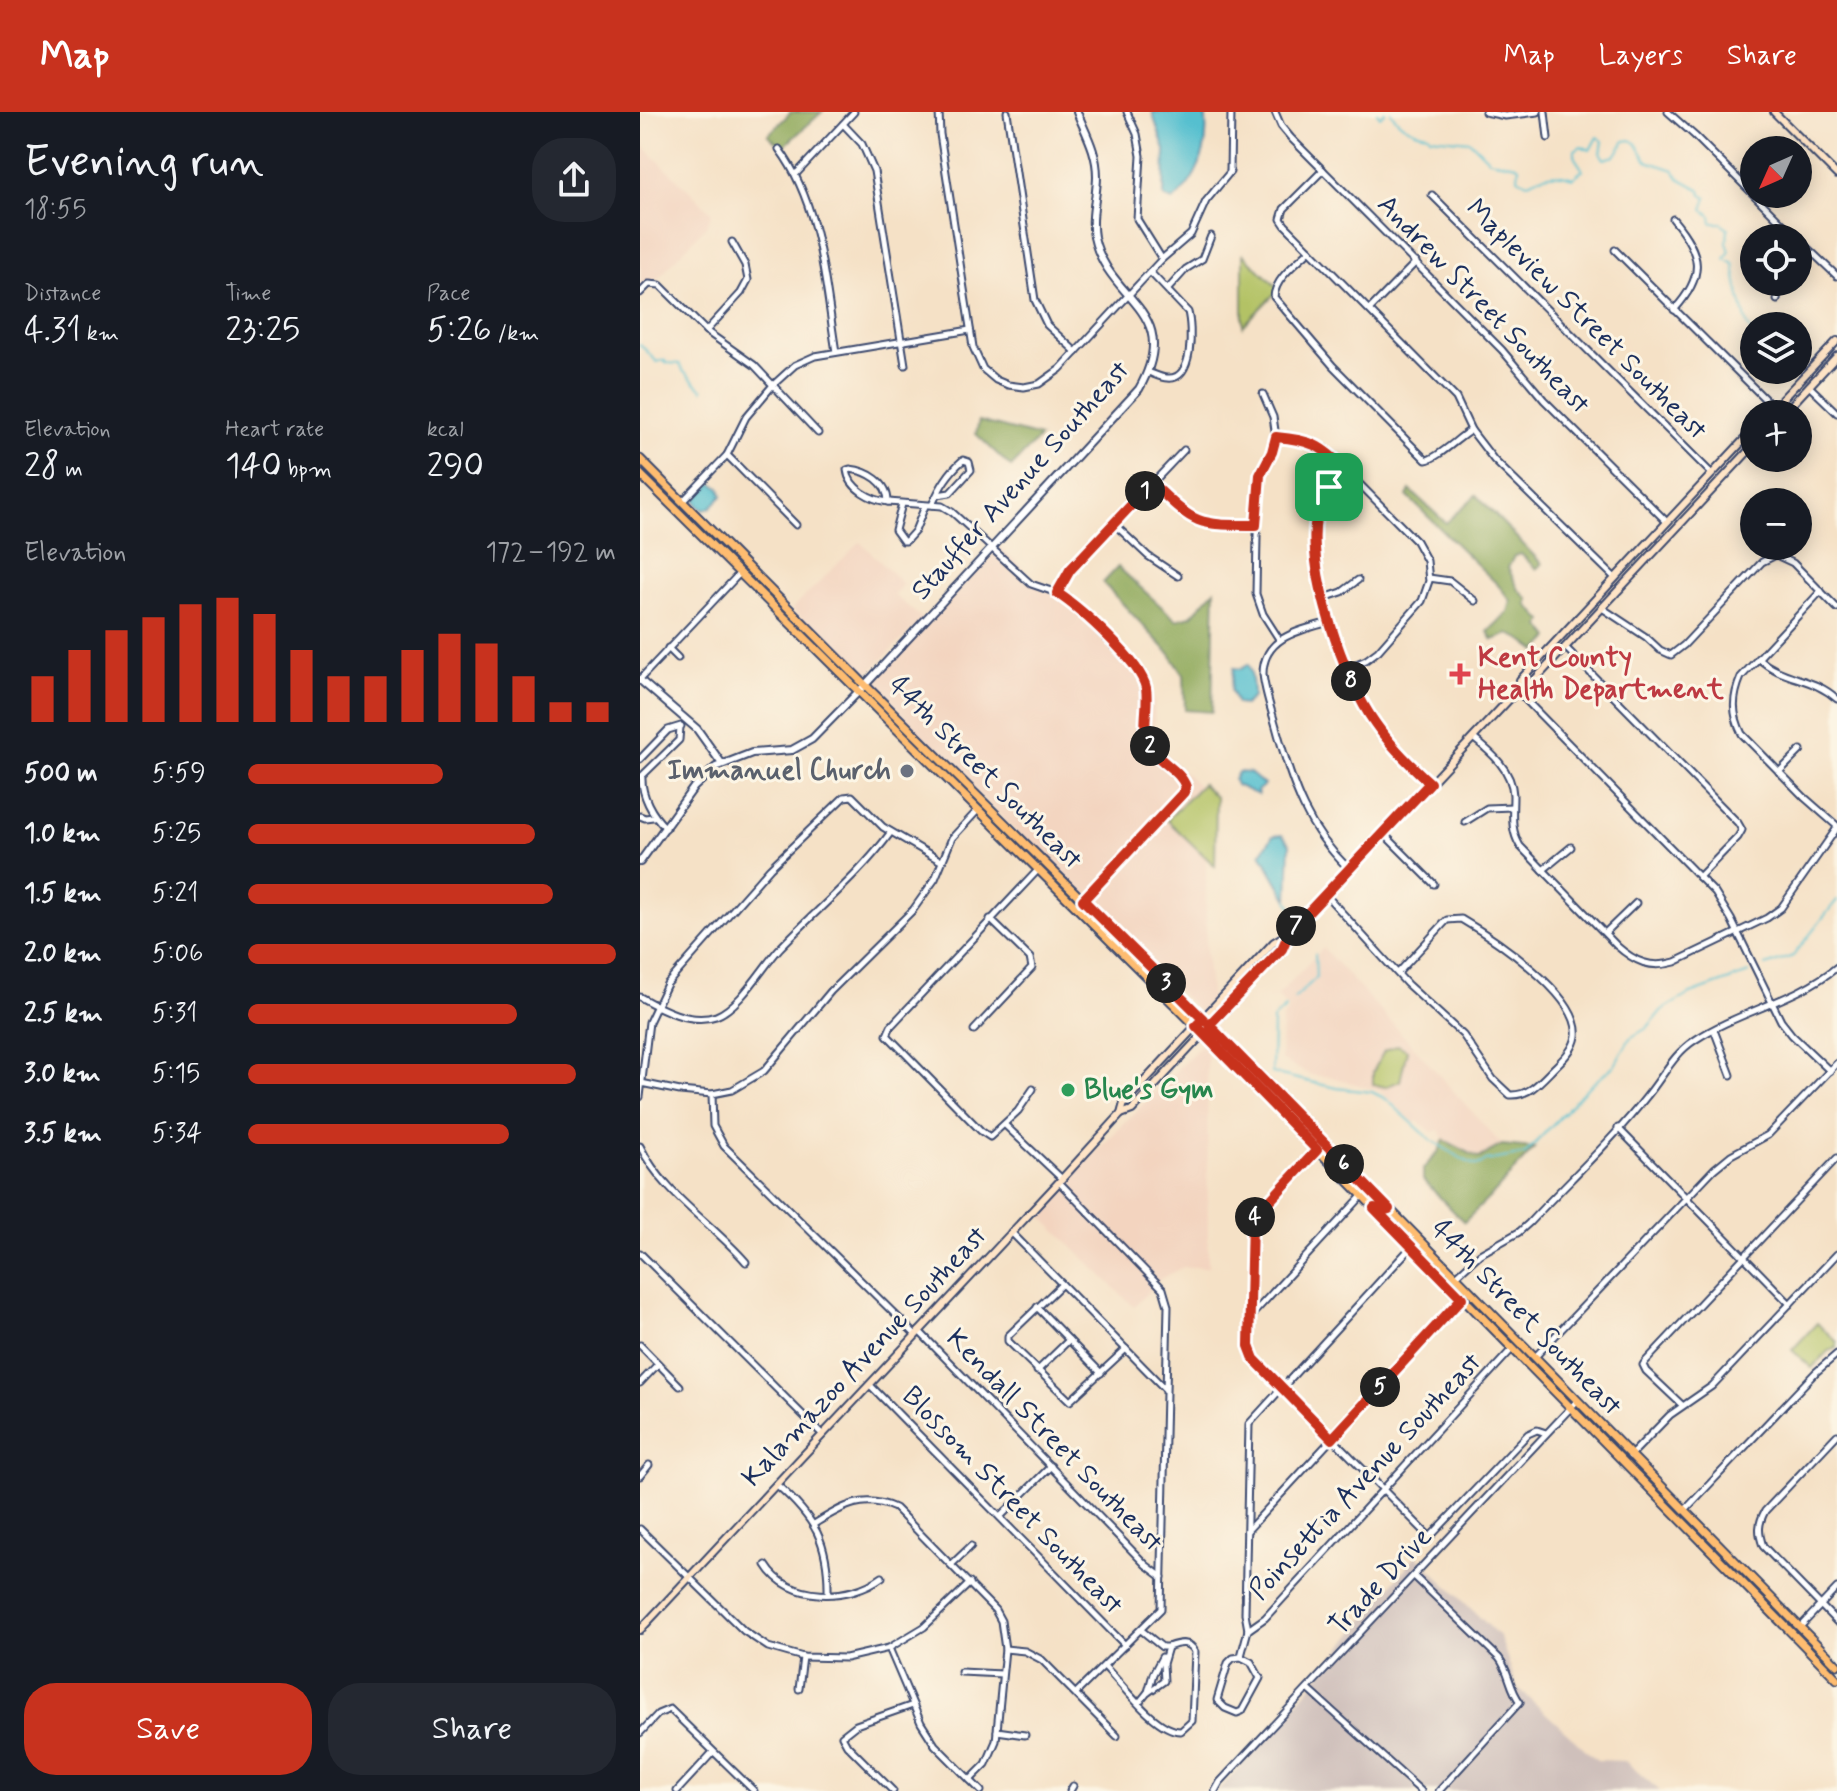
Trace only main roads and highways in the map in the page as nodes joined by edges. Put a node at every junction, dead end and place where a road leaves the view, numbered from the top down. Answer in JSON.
{"nodes":[{"id":1,"x":1777,"y":113,"type":"edge"},
{"id":2,"x":1837,"y":175,"type":"edge"},
{"id":3,"x":1837,"y":342,"type":"edge"},
{"id":4,"x":1834,"y":359,"type":"edge"},
{"id":5,"x":1816,"y":364,"type":"junction"},
{"id":6,"x":1809,"y":386,"type":"junction"},
{"id":7,"x":1782,"y":400,"type":"edge"},
{"id":8,"x":1796,"y":400,"type":"edge"},
{"id":9,"x":1740,"y":444,"type":"edge"},
{"id":10,"x":1740,"y":459,"type":"edge"},
{"id":11,"x":640,"y":460,"type":"edge"},
{"id":12,"x":640,"y":474,"type":"edge"},
{"id":13,"x":665,"y":499,"type":"junction"},
{"id":14,"x":682,"y":502,"type":"junction"},
{"id":15,"x":1667,"y":522,"type":"junction"},
{"id":16,"x":1643,"y":564,"type":"junction"},
{"id":17,"x":1622,"y":571,"type":"junction"},
{"id":18,"x":739,"y":574,"type":"junction"},
{"id":19,"x":772,"y":593,"type":"junction"},
{"id":20,"x":786,"y":606,"type":"junction"},
{"id":21,"x":773,"y":607,"type":"junction"},
{"id":22,"x":1602,"y":608,"type":"junction"},
{"id":23,"x":801,"y":621,"type":"junction"},
{"id":24,"x":789,"y":623,"type":"junction"},
{"id":25,"x":1517,"y":691,"type":"junction"},
{"id":26,"x":915,"y":749,"type":"junction"},
{"id":27,"x":946,"y":765,"type":"junction"},
{"id":28,"x":978,"y":810,"type":"junction"},
{"id":29,"x":994,"y":813,"type":"junction"},
{"id":30,"x":1065,"y":896,"type":"junction"},
{"id":31,"x":1083,"y":900,"type":"junction"},
{"id":32,"x":1087,"y":918,"type":"junction"},
{"id":33,"x":1103,"y":921,"type":"junction"},
{"id":34,"x":1289,"y":933,"type":"junction"},
{"id":35,"x":1268,"y":949,"type":"junction"},
{"id":36,"x":1266,"y":966,"type":"junction"},
{"id":37,"x":1206,"y":1022,"type":"junction"},
{"id":38,"x":1199,"y":1029,"type":"junction"},
{"id":39,"x":1138,"y":1088,"type":"junction"},
{"id":40,"x":1264,"y":1095,"type":"junction"},
{"id":41,"x":1278,"y":1096,"type":"junction"},
{"id":42,"x":1138,"y":1103,"type":"junction"},
{"id":43,"x":1121,"y":1114,"type":"junction"},
{"id":44,"x":1306,"y":1138,"type":"junction"},
{"id":45,"x":1321,"y":1140,"type":"junction"},
{"id":46,"x":1317,"y":1150,"type":"junction"},
{"id":47,"x":1333,"y":1152,"type":"junction"},
{"id":48,"x":1374,"y":1208,"type":"junction"},
{"id":49,"x":1389,"y":1209,"type":"junction"},
{"id":50,"x":1437,"y":1273,"type":"junction"},
{"id":51,"x":1455,"y":1277,"type":"junction"},
{"id":52,"x":1462,"y":1298,"type":"junction"},
{"id":53,"x":1477,"y":1299,"type":"junction"},
{"id":54,"x":1514,"y":1352,"type":"junction"},
{"id":55,"x":1535,"y":1358,"type":"junction"},
{"id":56,"x":1666,"y":1506,"type":"junction"},
{"id":57,"x":1685,"y":1511,"type":"junction"},
{"id":58,"x":1704,"y":1545,"type":"junction"},
{"id":59,"x":1719,"y":1546,"type":"junction"},
{"id":60,"x":1780,"y":1621,"type":"junction"},
{"id":61,"x":1800,"y":1627,"type":"junction"},
{"id":62,"x":641,"y":1628,"type":"edge"},
{"id":63,"x":1837,"y":1665,"type":"edge"},
{"id":64,"x":1837,"y":1679,"type":"edge"}],
"edges":[{"from":1,"to":2,"type":"main road"},
{"from":3,"to":4,"type":"main road"},
{"from":3,"to":5,"type":"main road"},
{"from":4,"to":6,"type":"main road"},
{"from":5,"to":6,"type":"main road"},
{"from":5,"to":7,"type":"main road"},
{"from":6,"to":8,"type":"main road"},
{"from":9,"to":15,"type":"main road","name":"Kalamazoo Avenue Southeast"},
{"from":10,"to":16,"type":"main road","name":"Kalamazoo Avenue Southeast"},
{"from":11,"to":14,"type":"main road","name":"44th Street Southeast"},
{"from":12,"to":13,"type":"main road","name":"44th Street Southeast"},
{"from":13,"to":14,"type":"main road"},
{"from":13,"to":18,"type":"main road","name":"44th Street Southeast"},
{"from":14,"to":19,"type":"main road","name":"44th Street Southeast"},
{"from":15,"to":16,"type":"main road"},
{"from":15,"to":17,"type":"main road","name":"Kalamazoo Avenue Southeast"},
{"from":16,"to":22,"type":"main road","name":"Kalamazoo Avenue Southeast"},
{"from":17,"to":22,"type":"main road"},
{"from":17,"to":25,"type":"main road","name":"Kalamazoo Avenue Southeast"},
{"from":18,"to":19,"type":"main road"},
{"from":18,"to":21,"type":"main road","name":"44th Street Southeast"},
{"from":19,"to":20,"type":"main road","name":"44th Street Southeast"},
{"from":20,"to":21,"type":"main road"},
{"from":20,"to":23,"type":"main road","name":"44th Street Southeast"},
{"from":21,"to":24,"type":"main road","name":"44th Street Southeast"},
{"from":22,"to":25,"type":"main road","name":"Kalamazoo Avenue Southeast"},
{"from":23,"to":24,"type":"main road"},
{"from":23,"to":27,"type":"main road","name":"44th Street Southeast"},
{"from":24,"to":26,"type":"main road","name":"44th Street Southeast"},
{"from":25,"to":34,"type":"main road","name":"Kalamazoo Avenue Southeast"},
{"from":26,"to":27,"type":"main road"},
{"from":26,"to":28,"type":"main road","name":"44th Street Southeast"},
{"from":27,"to":29,"type":"main road","name":"44th Street Southeast"},
{"from":28,"to":29,"type":"main road"},
{"from":28,"to":30,"type":"main road","name":"44th Street Southeast"},
{"from":29,"to":31,"type":"main road","name":"44th Street Southeast"},
{"from":30,"to":31,"type":"main road"},
{"from":30,"to":32,"type":"main road","name":"44th Street Southeast"},
{"from":31,"to":33,"type":"main road","name":"44th Street Southeast"},
{"from":32,"to":33,"type":"main road"},
{"from":32,"to":38,"type":"main road","name":"44th Street Southeast"},
{"from":33,"to":37,"type":"main road","name":"44th Street Southeast"},
{"from":34,"to":35,"type":"main road","name":"Kalamazoo Avenue Southeast"},
{"from":34,"to":36,"type":"main road","name":"Kalamazoo Avenue Southeast"},
{"from":35,"to":36,"type":"main road"},
{"from":35,"to":37,"type":"main road","name":"Kalamazoo Avenue Southeast"},
{"from":36,"to":37,"type":"main road","name":"Kalamazoo Avenue Southeast"},
{"from":37,"to":38,"type":"main road","name":"Kalamazoo Avenue Southeast"},
{"from":37,"to":41,"type":"main road","name":"44th Street Southeast"},
{"from":38,"to":39,"type":"main road","name":"Kalamazoo Avenue Southeast"},
{"from":38,"to":40,"type":"main road","name":"44th Street Southeast"},
{"from":38,"to":42,"type":"main road","name":"Kalamazoo Avenue Southeast"},
{"from":39,"to":42,"type":"main road"},
{"from":39,"to":43,"type":"main road","name":"Kalamazoo Avenue Southeast"},
{"from":40,"to":41,"type":"main road"},
{"from":40,"to":44,"type":"main road","name":"44th Street Southeast"},
{"from":41,"to":45,"type":"main road","name":"44th Street Southeast"},
{"from":42,"to":43,"type":"main road","name":"Kalamazoo Avenue Southeast"},
{"from":43,"to":62,"type":"main road","name":"Kalamazoo Avenue Southeast"},
{"from":44,"to":45,"type":"main road"},
{"from":44,"to":46,"type":"main road","name":"44th Street Southeast"},
{"from":45,"to":47,"type":"main road","name":"44th Street Southeast"},
{"from":46,"to":47,"type":"main road"},
{"from":46,"to":48,"type":"main road","name":"44th Street Southeast"},
{"from":47,"to":49,"type":"main road","name":"44th Street Southeast"},
{"from":48,"to":49,"type":"main road"},
{"from":48,"to":50,"type":"main road","name":"44th Street Southeast"},
{"from":49,"to":51,"type":"main road","name":"44th Street Southeast"},
{"from":50,"to":51,"type":"main road"},
{"from":50,"to":52,"type":"main road","name":"44th Street Southeast"},
{"from":51,"to":53,"type":"main road","name":"44th Street Southeast"},
{"from":52,"to":53,"type":"main road"},
{"from":52,"to":54,"type":"main road","name":"44th Street Southeast"},
{"from":53,"to":55,"type":"main road","name":"44th Street Southeast"},
{"from":54,"to":55,"type":"main road"},
{"from":54,"to":56,"type":"main road","name":"44th Street Southeast"},
{"from":55,"to":57,"type":"main road","name":"44th Street Southeast"},
{"from":56,"to":57,"type":"main road"},
{"from":56,"to":58,"type":"main road","name":"44th Street Southeast"},
{"from":57,"to":59,"type":"main road","name":"44th Street Southeast"},
{"from":58,"to":59,"type":"main road"},
{"from":58,"to":60,"type":"main road","name":"44th Street Southeast"},
{"from":59,"to":61,"type":"main road","name":"44th Street Southeast"},
{"from":60,"to":61,"type":"main road"},
{"from":60,"to":64,"type":"main road","name":"44th Street Southeast"},
{"from":61,"to":63,"type":"main road","name":"44th Street Southeast"}]}
